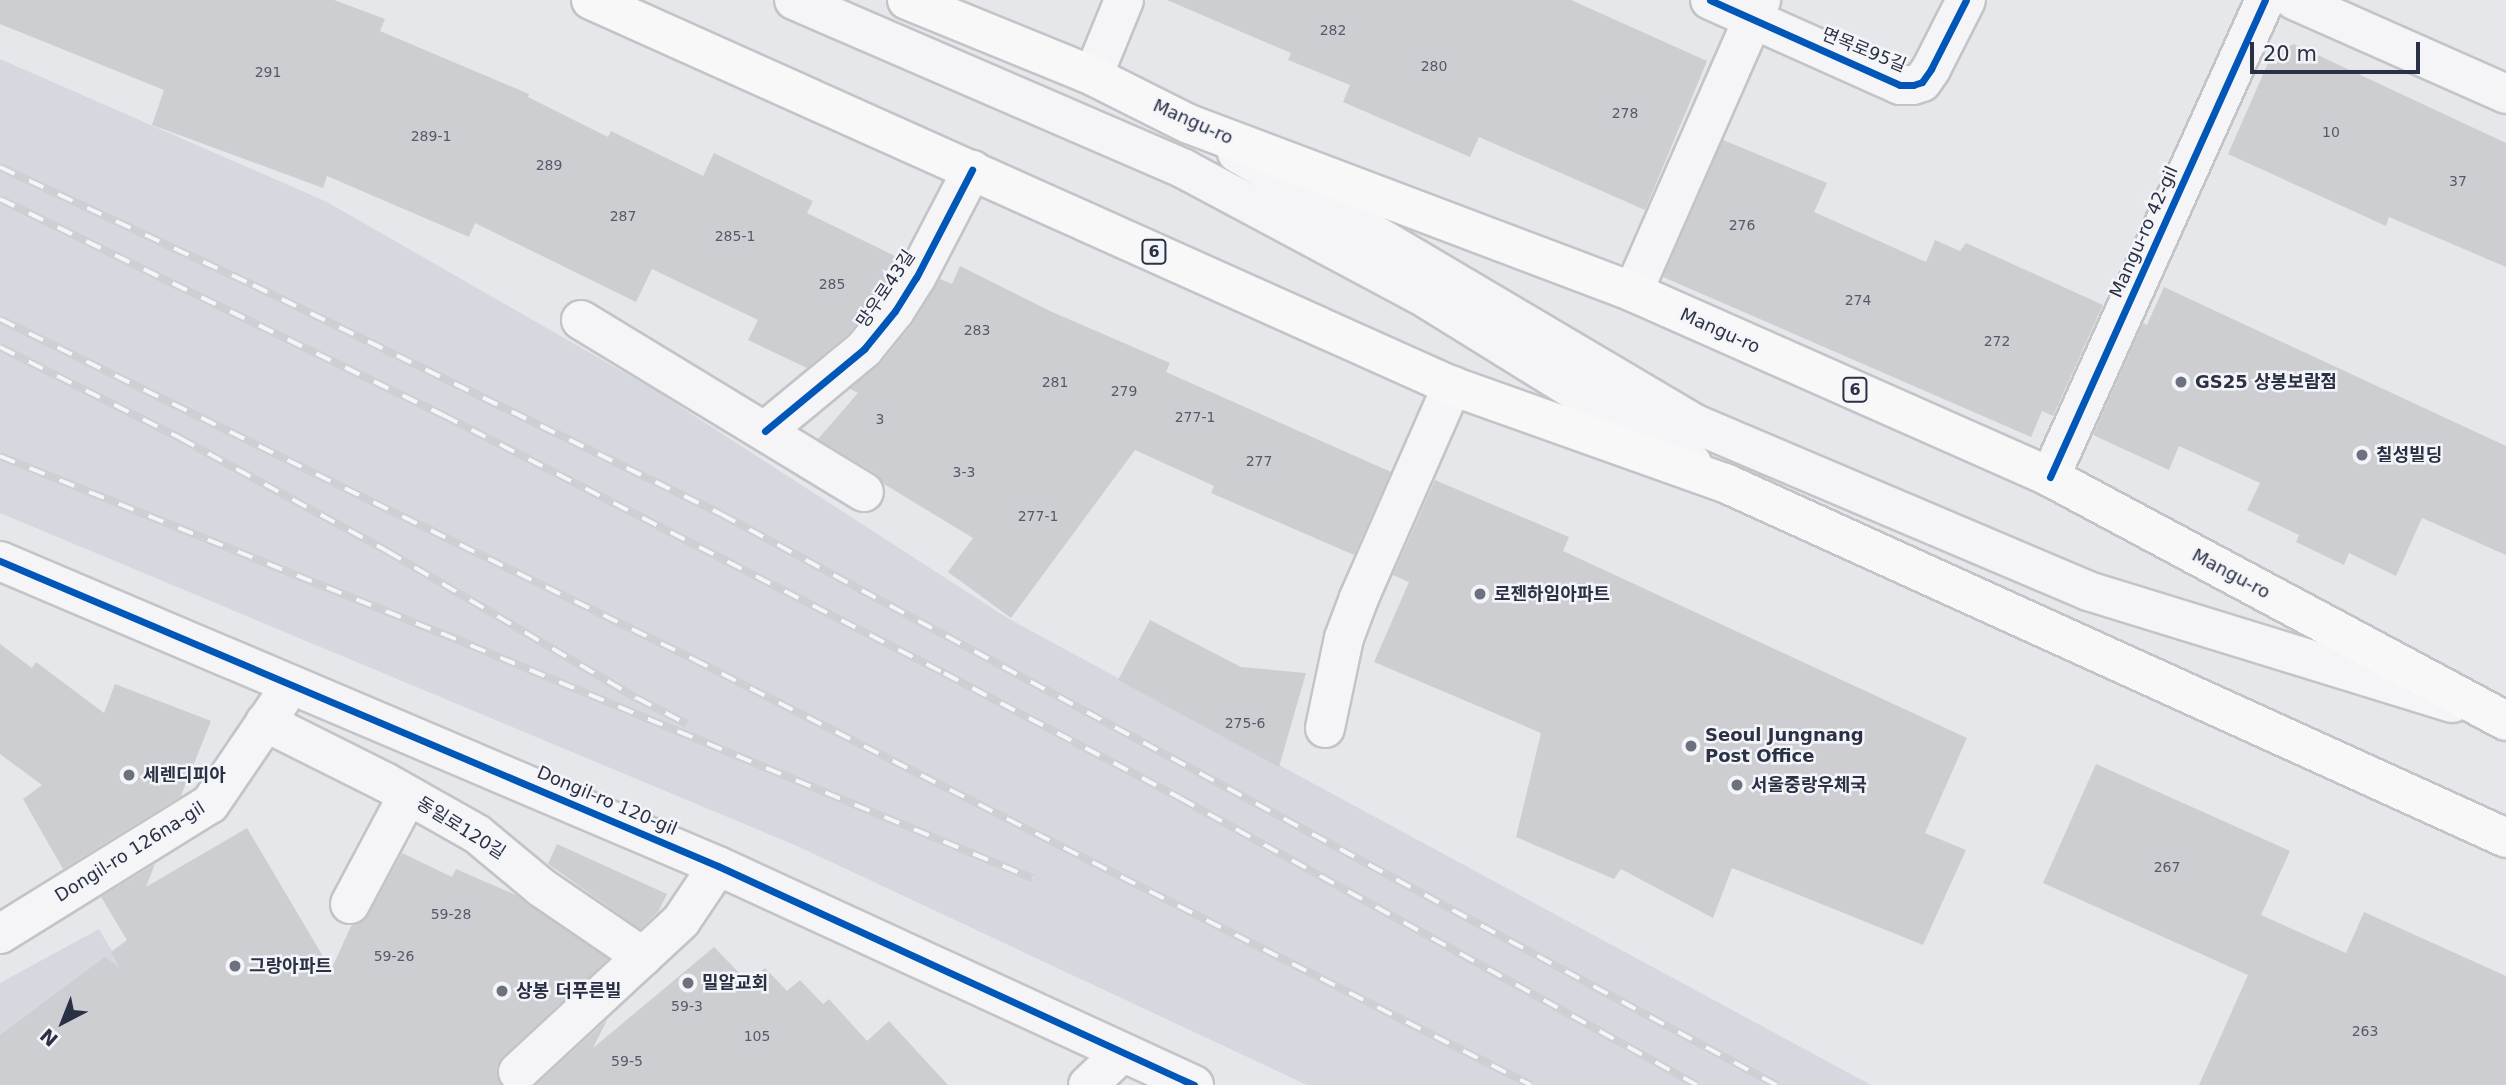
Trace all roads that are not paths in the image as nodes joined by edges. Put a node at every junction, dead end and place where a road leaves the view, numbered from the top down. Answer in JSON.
{"nodes":[{"id":1,"x":591,"y":0,"type":"edge"},
{"id":2,"x":793,"y":0,"type":"edge"},
{"id":3,"x":907,"y":0,"type":"edge"},
{"id":4,"x":1124,"y":0,"type":"edge"},
{"id":5,"x":1710,"y":0,"type":"edge"},
{"id":6,"x":1966,"y":0,"type":"edge"},
{"id":7,"x":2265,"y":0,"type":"edge"},
{"id":8,"x":2294,"y":0,"type":"edge"},
{"id":9,"x":1757,"y":10,"type":"edge"},
{"id":10,"x":1093,"y":76,"type":"junction"},
{"id":11,"x":2506,"y":94,"type":"edge"},
{"id":12,"x":1189,"y":124,"type":"junction"},
{"id":13,"x":972,"y":170,"type":"junction"},
{"id":14,"x":1633,"y":292,"type":"junction"},
{"id":15,"x":581,"y":320,"type":"dead end"},
{"id":16,"x":1452,"y":386,"type":"junction"},
{"id":17,"x":765,"y":431,"type":"junction"},
{"id":18,"x":2050,"y":477,"type":"junction"},
{"id":19,"x":1725,"y":483,"type":"junction"},
{"id":20,"x":863,"y":492,"type":"dead end"},
{"id":21,"x":0,"y":561,"type":"edge"},
{"id":22,"x":292,"y":684,"type":"junction"},
{"id":23,"x":2500,"y":718,"type":"edge"},
{"id":24,"x":265,"y":722,"type":"junction"},
{"id":25,"x":1325,"y":728,"type":"dead end"},
{"id":26,"x":408,"y":795,"type":"junction"},
{"id":27,"x":2506,"y":838,"type":"edge"},
{"id":28,"x":718,"y":866,"type":"junction"},
{"id":29,"x":350,"y":904,"type":"dead end"},
{"id":30,"x":0,"y":934,"type":"edge"},
{"id":31,"x":643,"y":957,"type":"junction"},
{"id":32,"x":1122,"y":1053,"type":"junction"},
{"id":33,"x":517,"y":1072,"type":"dead end"},
{"id":34,"x":1088,"y":1085,"type":"edge"},
{"id":35,"x":1194,"y":1085,"type":"edge"}],
"edges":[{"from":1,"to":13,"type":"main road","number":"6"},
{"from":2,"to":19,"type":"street"},
{"from":3,"to":10,"type":"main road","name":"Mangu-ro","number":"6"},
{"from":4,"to":10,"type":"street"},
{"from":5,"to":9,"type":"street","name":"면목로95길"},
{"from":6,"to":9,"type":"street","name":"면목로95길"},
{"from":7,"to":18,"type":"street","name":"Mangu-ro 42-gil"},
{"from":8,"to":11,"type":"street"},
{"from":9,"to":14,"type":"street"},
{"from":10,"to":12,"type":"main road","name":"Mangu-ro","number":"6"},
{"from":12,"to":14,"type":"main road","name":"Mangu-ro","number":"6"},
{"from":12,"to":23,"type":"street"},
{"from":13,"to":16,"type":"main road","number":"6"},
{"from":13,"to":17,"type":"street","name":"망우로43길"},
{"from":14,"to":18,"type":"main road","name":"Mangu-ro","number":"6"},
{"from":15,"to":17,"type":"street"},
{"from":16,"to":19,"type":"main road","number":"6"},
{"from":16,"to":25,"type":"street"},
{"from":17,"to":20,"type":"street"},
{"from":18,"to":23,"type":"main road","name":"Mangu-ro","number":"6"},
{"from":19,"to":27,"type":"main road","number":"6"},
{"from":21,"to":22,"type":"street","name":"Dongil-ro 120-gil"},
{"from":22,"to":24,"type":"street","name":"Dongil-ro 126na-gil"},
{"from":22,"to":28,"type":"street","name":"Dongil-ro 120-gil"},
{"from":24,"to":26,"type":"street","name":"동일로120길"},
{"from":24,"to":30,"type":"street","name":"Dongil-ro 126na-gil"},
{"from":26,"to":29,"type":"street"},
{"from":26,"to":31,"type":"street","name":"동일로120길"},
{"from":28,"to":31,"type":"street"},
{"from":28,"to":32,"type":"street","name":"Dongil-ro 120-gil"},
{"from":31,"to":33,"type":"street"},
{"from":32,"to":34,"type":"street"},
{"from":32,"to":35,"type":"street","name":"Dongil-ro 120-gil"}]}
